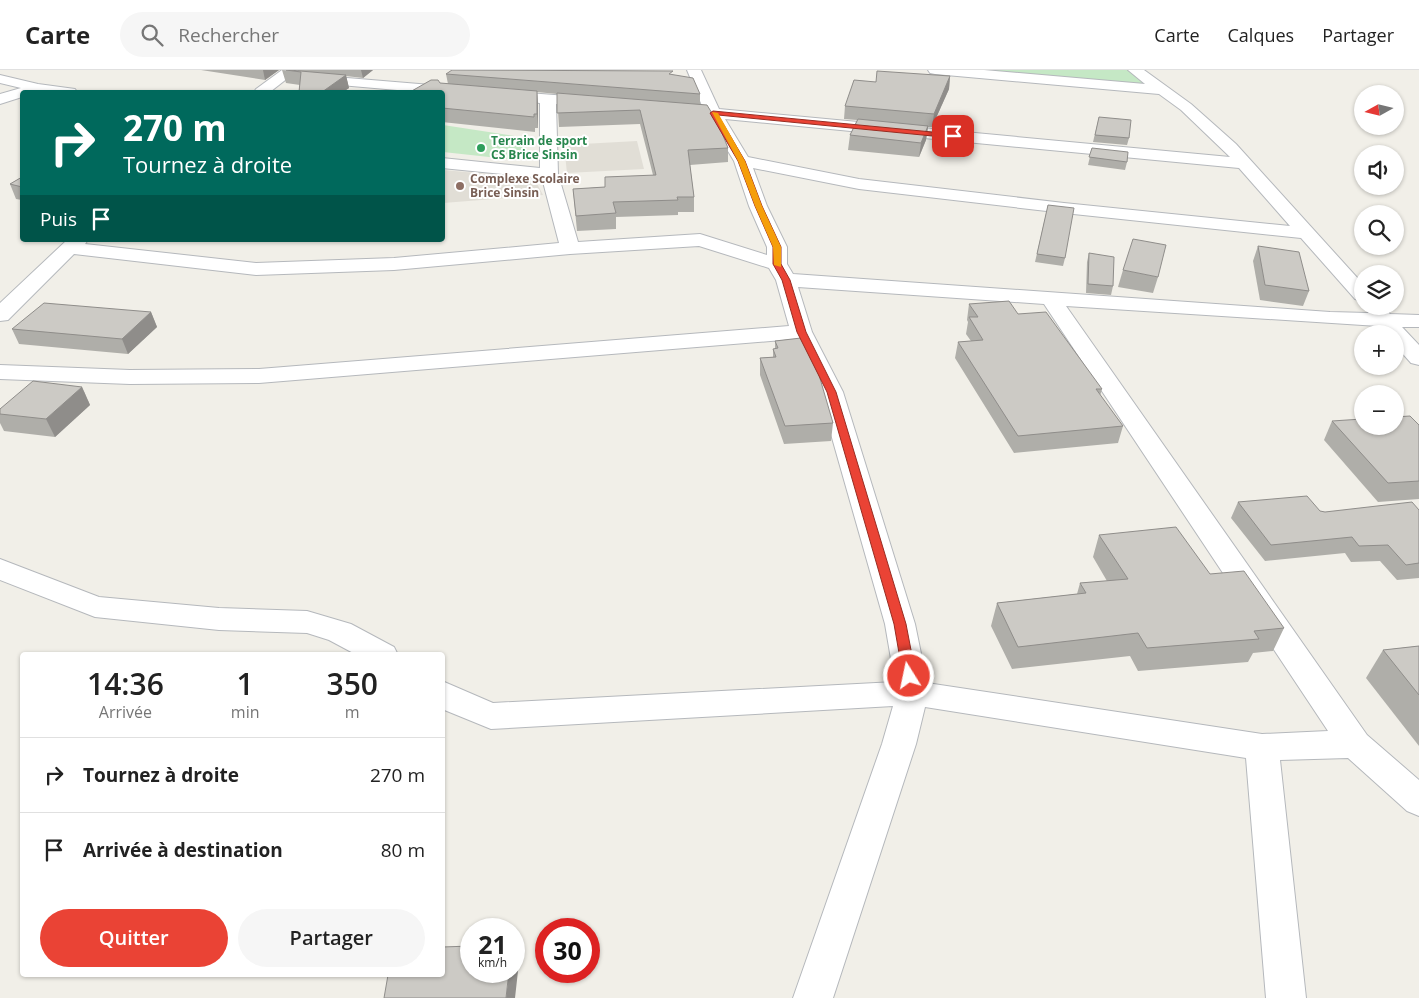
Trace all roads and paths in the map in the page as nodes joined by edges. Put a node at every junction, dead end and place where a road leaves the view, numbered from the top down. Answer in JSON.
{"nodes":[{"id":1,"x":694,"y":70,"type":"edge"},
{"id":2,"x":935,"y":70,"type":"edge"},
{"id":3,"x":1136,"y":70,"type":"edge"},
{"id":4,"x":288,"y":73,"type":"edge"},
{"id":5,"x":0,"y":79,"type":"edge"},
{"id":6,"x":38,"y":88,"type":"junction"},
{"id":7,"x":32,"y":90,"type":"edge"},
{"id":8,"x":54,"y":90,"type":"edge"},
{"id":9,"x":264,"y":90,"type":"edge"},
{"id":10,"x":1163,"y":90,"type":"junction"},
{"id":11,"x":470,"y":92,"type":"edge"},
{"id":12,"x":20,"y":94,"type":"edge"},
{"id":13,"x":489,"y":94,"type":"edge"},
{"id":14,"x":548,"y":99,"type":"junction"},
{"id":15,"x":0,"y":100,"type":"edge"},
{"id":16,"x":606,"y":104,"type":"edge"},
{"id":17,"x":664,"y":109,"type":"edge"},
{"id":18,"x":713,"y":113,"type":"junction"},
{"id":19,"x":742,"y":161,"type":"junction"},
{"id":20,"x":445,"y":163,"type":"edge"},
{"id":21,"x":1244,"y":163,"type":"junction"},
{"id":22,"x":549,"y":174,"type":"junction"},
{"id":23,"x":1307,"y":234,"type":"junction"},
{"id":24,"x":74,"y":244,"type":"edge"},
{"id":25,"x":570,"y":248,"type":"junction"},
{"id":26,"x":782,"y":272,"type":"junction"},
{"id":27,"x":1354,"y":286,"type":"edge"},
{"id":28,"x":1050,"y":298,"type":"junction"},
{"id":29,"x":1354,"y":312,"type":"edge"},
{"id":30,"x":0,"y":315,"type":"edge"},
{"id":31,"x":1381,"y":315,"type":"edge"},
{"id":32,"x":1389,"y":315,"type":"edge"},
{"id":33,"x":1419,"y":321,"type":"edge"},
{"id":34,"x":801,"y":332,"type":"junction"},
{"id":35,"x":1419,"y":358,"type":"edge"},
{"id":36,"x":0,"y":372,"type":"edge"},
{"id":37,"x":0,"y":569,"type":"edge"},
{"id":38,"x":377,"y":652,"type":"edge"},
{"id":39,"x":913,"y":693,"type":"junction"},
{"id":40,"x":445,"y":695,"type":"edge"},
{"id":41,"x":1355,"y":744,"type":"junction"},
{"id":42,"x":1262,"y":747,"type":"junction"},
{"id":43,"x":1419,"y":801,"type":"edge"},
{"id":44,"x":813,"y":998,"type":"edge"},
{"id":45,"x":1286,"y":998,"type":"edge"}],
"edges":[{"from":1,"to":18,"type":"street"},
{"from":2,"to":10,"type":"street"},
{"from":3,"to":10,"type":"street"},
{"from":4,"to":9,"type":"street"},
{"from":4,"to":11,"type":"street"},
{"from":5,"to":6,"type":"street"},
{"from":6,"to":7,"type":"street"},
{"from":6,"to":8,"type":"street"},
{"from":10,"to":21,"type":"street"},
{"from":12,"to":15,"type":"street"},
{"from":13,"to":14,"type":"street"},
{"from":14,"to":16,"type":"street"},
{"from":14,"to":22,"type":"street"},
{"from":17,"to":18,"type":"street"},
{"from":18,"to":19,"type":"street"},
{"from":18,"to":21,"type":"street"},
{"from":19,"to":23,"type":"street"},
{"from":19,"to":26,"type":"street"},
{"from":20,"to":22,"type":"street"},
{"from":21,"to":23,"type":"street"},
{"from":22,"to":25,"type":"street"},
{"from":23,"to":27,"type":"street"},
{"from":24,"to":25,"type":"street"},
{"from":24,"to":30,"type":"street"},
{"from":25,"to":26,"type":"street"},
{"from":26,"to":28,"type":"street"},
{"from":26,"to":34,"type":"street"},
{"from":28,"to":29,"type":"street"},
{"from":28,"to":41,"type":"street"},
{"from":31,"to":35,"type":"street"},
{"from":32,"to":33,"type":"street"},
{"from":34,"to":36,"type":"street"},
{"from":34,"to":39,"type":"street"},
{"from":37,"to":38,"type":"street"},
{"from":39,"to":40,"type":"street"},
{"from":39,"to":42,"type":"street"},
{"from":39,"to":44,"type":"street"},
{"from":41,"to":42,"type":"street"},
{"from":41,"to":43,"type":"street"},
{"from":42,"to":45,"type":"street"}]}
